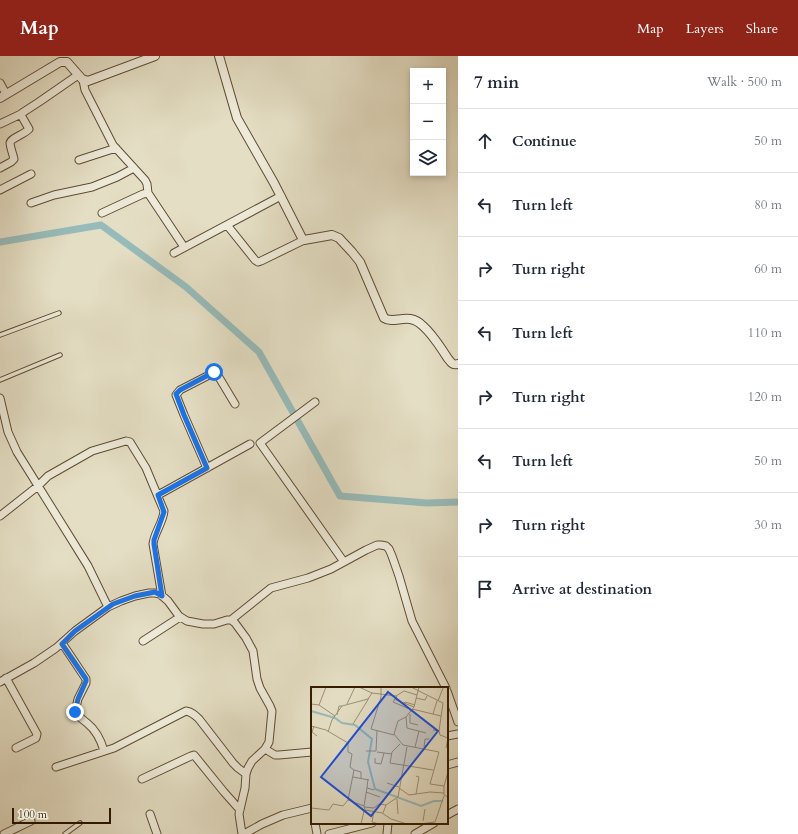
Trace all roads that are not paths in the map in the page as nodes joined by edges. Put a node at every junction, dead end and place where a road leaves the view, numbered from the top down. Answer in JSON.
{"nodes":[{"id":1,"x":155,"y":56,"type":"edge"},
{"id":2,"x":219,"y":56,"type":"edge"},
{"id":3,"x":64,"y":59,"type":"edge"},
{"id":4,"x":81,"y":77,"type":"junction"},
{"id":5,"x":0,"y":83,"type":"edge"},
{"id":6,"x":3,"y":96,"type":"edge"},
{"id":7,"x":21,"y":114,"type":"junction"},
{"id":8,"x":0,"y":124,"type":"edge"},
{"id":9,"x":116,"y":148,"type":"junction"},
{"id":10,"x":79,"y":160,"type":"dead end"},
{"id":11,"x":0,"y":168,"type":"edge"},
{"id":12,"x":134,"y":168,"type":"junction"},
{"id":13,"x":31,"y":174,"type":"dead end"},
{"id":14,"x":0,"y":190,"type":"edge"},
{"id":15,"x":148,"y":193,"type":"junction"},
{"id":16,"x":281,"y":196,"type":"junction"},
{"id":17,"x":31,"y":202,"type":"dead end"},
{"id":18,"x":102,"y":213,"type":"dead end"},
{"id":19,"x":227,"y":225,"type":"junction"},
{"id":20,"x":304,"y":240,"type":"junction"},
{"id":21,"x":184,"y":247,"type":"junction"},
{"id":22,"x":174,"y":253,"type":"dead end"},
{"id":23,"x":59,"y":313,"type":"dead end"},
{"id":24,"x":0,"y":335,"type":"edge"},
{"id":25,"x":60,"y":355,"type":"dead end"},
{"id":26,"x":458,"y":364,"type":"edge"},
{"id":27,"x":0,"y":380,"type":"edge"},
{"id":28,"x":0,"y":398,"type":"edge"},
{"id":29,"x":316,"y":402,"type":"dead end"},
{"id":30,"x":236,"y":404,"type":"dead end"},
{"id":31,"x":250,"y":444,"type":"dead end"},
{"id":32,"x":207,"y":468,"type":"junction"},
{"id":33,"x":38,"y":486,"type":"junction"},
{"id":34,"x":158,"y":495,"type":"junction"},
{"id":35,"x":0,"y":516,"type":"edge"},
{"id":36,"x":344,"y":562,"type":"junction"},
{"id":37,"x":162,"y":596,"type":"junction"},
{"id":38,"x":108,"y":607,"type":"junction"},
{"id":39,"x":180,"y":617,"type":"junction"},
{"id":40,"x":231,"y":620,"type":"junction"},
{"id":41,"x":143,"y":641,"type":"dead end"},
{"id":42,"x":62,"y":644,"type":"junction"},
{"id":43,"x":3,"y":680,"type":"edge"},
{"id":44,"x":445,"y":687,"type":"edge"},
{"id":45,"x":448,"y":694,"type":"edge"},
{"id":46,"x":458,"y":722,"type":"edge"},
{"id":47,"x":458,"y":734,"type":"edge"},
{"id":48,"x":448,"y":736,"type":"edge"},
{"id":49,"x":16,"y":748,"type":"dead end"},
{"id":50,"x":265,"y":749,"type":"junction"},
{"id":51,"x":104,"y":751,"type":"junction"},
{"id":52,"x":311,"y":752,"type":"edge"},
{"id":53,"x":458,"y":762,"type":"edge"},
{"id":54,"x":448,"y":765,"type":"edge"},
{"id":55,"x":56,"y":767,"type":"dead end"},
{"id":56,"x":246,"y":774,"type":"junction"},
{"id":57,"x":142,"y":779,"type":"dead end"},
{"id":58,"x":458,"y":809,"type":"edge"},
{"id":59,"x":240,"y":810,"type":"junction"},
{"id":60,"x":311,"y":810,"type":"edge"},
{"id":61,"x":150,"y":814,"type":"dead end"},
{"id":62,"x":448,"y":815,"type":"edge"},
{"id":63,"x":31,"y":821,"type":"dead end"},
{"id":64,"x":80,"y":822,"type":"dead end"},
{"id":65,"x":315,"y":824,"type":"edge"},
{"id":66,"x":368,"y":824,"type":"edge"},
{"id":67,"x":388,"y":824,"type":"edge"},
{"id":68,"x":432,"y":824,"type":"edge"},
{"id":69,"x":4,"y":834,"type":"edge"},
{"id":70,"x":65,"y":834,"type":"edge"},
{"id":71,"x":157,"y":834,"type":"edge"},
{"id":72,"x":243,"y":834,"type":"edge"},
{"id":73,"x":317,"y":834,"type":"edge"},
{"id":74,"x":329,"y":834,"type":"edge"},
{"id":75,"x":387,"y":834,"type":"edge"},
{"id":76,"x":415,"y":834,"type":"edge"}],
"edges":[{"from":1,"to":4,"type":"street"},
{"from":2,"to":16,"type":"street"},
{"from":3,"to":4,"type":"street"},
{"from":3,"to":6,"type":"street"},
{"from":4,"to":7,"type":"street"},
{"from":4,"to":9,"type":"street"},
{"from":5,"to":6,"type":"street"},
{"from":7,"to":8,"type":"street"},
{"from":7,"to":11,"type":"street"},
{"from":9,"to":10,"type":"street"},
{"from":9,"to":12,"type":"street"},
{"from":12,"to":15,"type":"street"},
{"from":12,"to":17,"type":"street"},
{"from":13,"to":14,"type":"street"},
{"from":15,"to":18,"type":"street"},
{"from":15,"to":21,"type":"street"},
{"from":16,"to":19,"type":"street"},
{"from":16,"to":20,"type":"street"},
{"from":19,"to":20,"type":"street"},
{"from":19,"to":21,"type":"street"},
{"from":20,"to":26,"type":"street"},
{"from":21,"to":22,"type":"street"},
{"from":23,"to":24,"type":"lane"},
{"from":25,"to":27,"type":"lane"},
{"from":28,"to":33,"type":"street"},
{"from":29,"to":36,"type":"street"},
{"from":30,"to":32,"type":"street"},
{"from":31,"to":32,"type":"street"},
{"from":32,"to":34,"type":"street"},
{"from":33,"to":34,"type":"street"},
{"from":33,"to":35,"type":"street"},
{"from":33,"to":38,"type":"street"},
{"from":34,"to":37,"type":"street"},
{"from":36,"to":40,"type":"street"},
{"from":36,"to":44,"type":"street"},
{"from":37,"to":38,"type":"street"},
{"from":37,"to":39,"type":"street"},
{"from":38,"to":42,"type":"street"},
{"from":39,"to":40,"type":"street"},
{"from":39,"to":41,"type":"street"},
{"from":40,"to":50,"type":"street"},
{"from":42,"to":43,"type":"street"},
{"from":42,"to":51,"type":"street"},
{"from":43,"to":49,"type":"street"},
{"from":45,"to":46,"type":"street"},
{"from":47,"to":48,"type":"street"},
{"from":50,"to":52,"type":"street"},
{"from":50,"to":56,"type":"street"},
{"from":51,"to":55,"type":"street"},
{"from":51,"to":56,"type":"street"},
{"from":53,"to":54,"type":"street"},
{"from":56,"to":59,"type":"street"},
{"from":57,"to":59,"type":"street"},
{"from":58,"to":62,"type":"street"},
{"from":59,"to":72,"type":"street"},
{"from":60,"to":72,"type":"street"},
{"from":61,"to":71,"type":"street"},
{"from":63,"to":69,"type":"street"},
{"from":64,"to":70,"type":"lane"},
{"from":65,"to":73,"type":"street"},
{"from":66,"to":74,"type":"street"},
{"from":67,"to":75,"type":"street"},
{"from":68,"to":76,"type":"street"}]}
